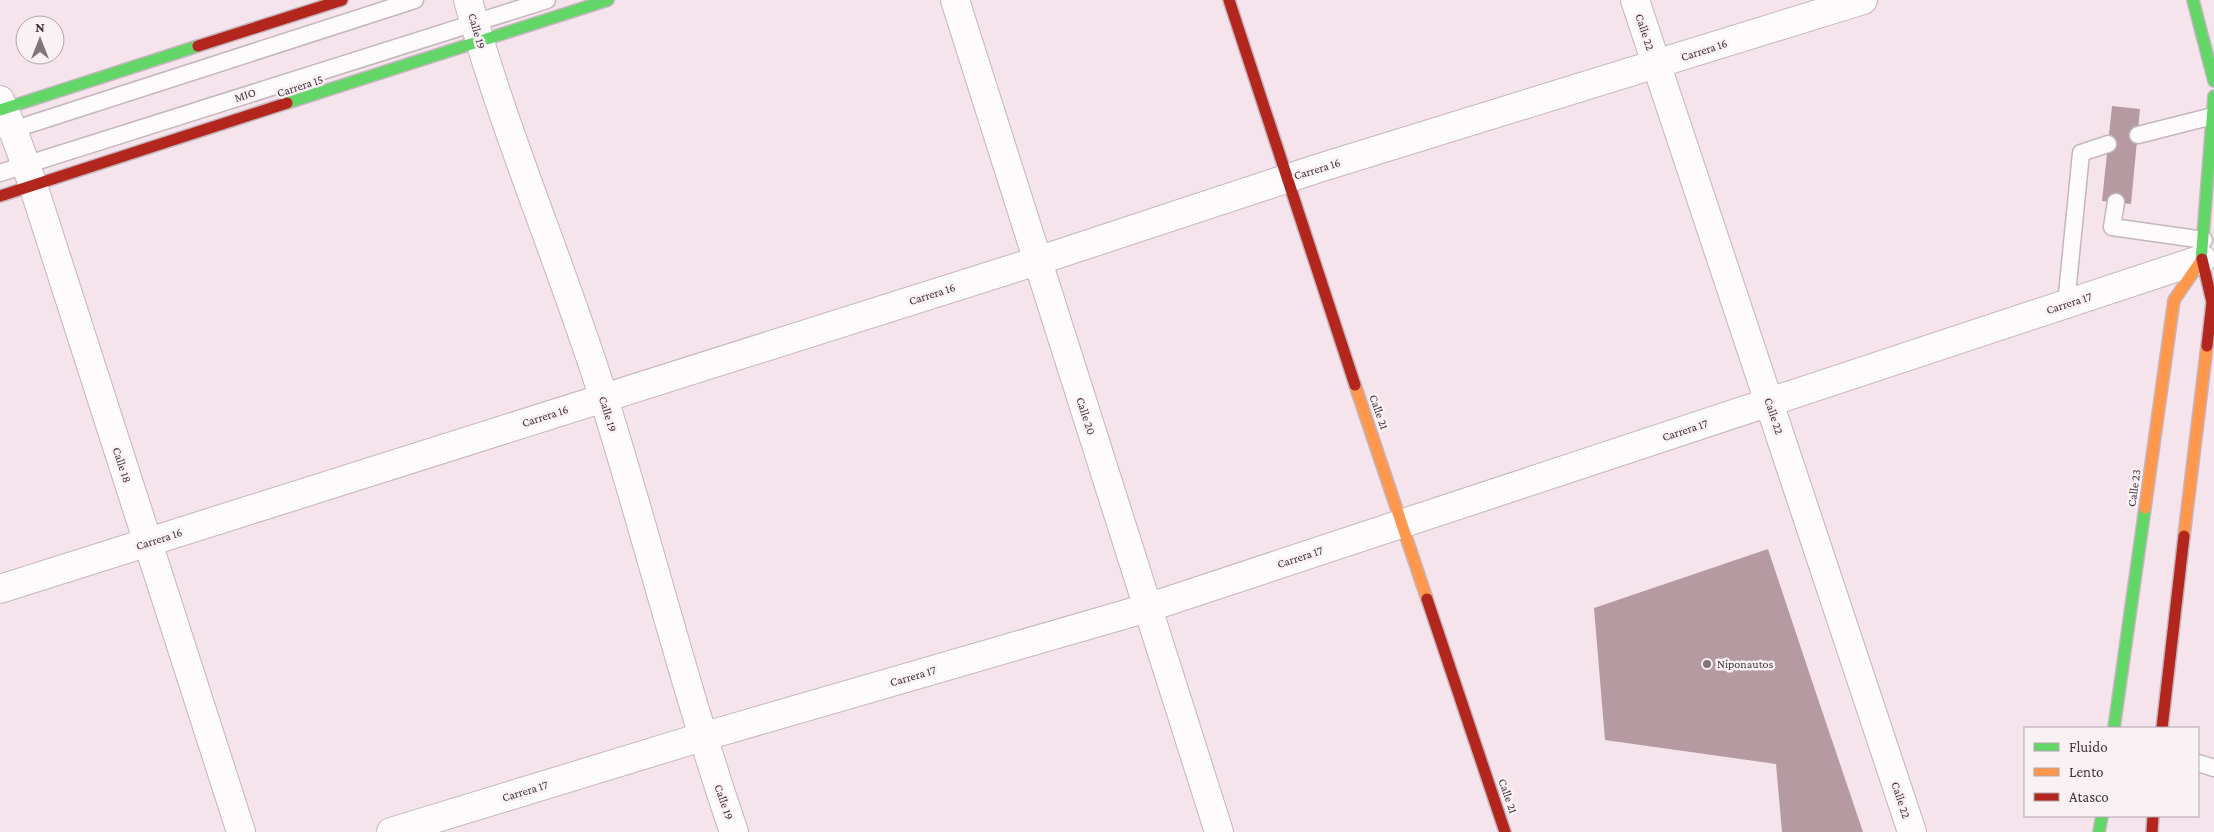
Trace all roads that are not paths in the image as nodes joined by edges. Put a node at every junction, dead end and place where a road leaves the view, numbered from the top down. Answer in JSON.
{"nodes":[{"id":1,"x":342,"y":0,"type":"edge"},
{"id":2,"x":415,"y":0,"type":"edge"},
{"id":3,"x":547,"y":0,"type":"edge"},
{"id":4,"x":608,"y":0,"type":"edge"},
{"id":5,"x":955,"y":0,"type":"edge"},
{"id":6,"x":1229,"y":0,"type":"edge"},
{"id":7,"x":1635,"y":0,"type":"edge"},
{"id":8,"x":1863,"y":0,"type":"edge"},
{"id":9,"x":2193,"y":0,"type":"edge"},
{"id":10,"x":474,"y":22,"type":"edge"},
{"id":11,"x":1657,"y":65,"type":"junction"},
{"id":12,"x":2214,"y":81,"type":"edge"},
{"id":13,"x":2214,"y":96,"type":"edge"},
{"id":14,"x":3,"y":116,"type":"edge"},
{"id":15,"x":2213,"y":116,"type":"junction"},
{"id":16,"x":2138,"y":135,"type":"dead end"},
{"id":17,"x":2108,"y":144,"type":"dead end"},
{"id":18,"x":0,"y":173,"type":"edge"},
{"id":19,"x":29,"y":175,"type":"junction"},
{"id":20,"x":1286,"y":179,"type":"junction"},
{"id":21,"x":0,"y":196,"type":"edge"},
{"id":22,"x":2116,"y":202,"type":"dead end"},
{"id":23,"x":2203,"y":250,"type":"junction"},
{"id":24,"x":1037,"y":261,"type":"junction"},
{"id":25,"x":2066,"y":304,"type":"junction"},
{"id":26,"x":603,"y":398,"type":"junction"},
{"id":27,"x":1769,"y":402,"type":"junction"},
{"id":28,"x":1402,"y":524,"type":"junction"},
{"id":29,"x":147,"y":542,"type":"junction"},
{"id":30,"x":0,"y":589,"type":"edge"},
{"id":31,"x":1147,"y":608,"type":"junction"},
{"id":32,"x":2114,"y":727,"type":"edge"},
{"id":33,"x":2162,"y":727,"type":"edge"},
{"id":34,"x":702,"y":737,"type":"junction"},
{"id":35,"x":2199,"y":763,"type":"edge"},
{"id":36,"x":2214,"y":768,"type":"edge"},
{"id":37,"x":2102,"y":817,"type":"edge"},
{"id":38,"x":2153,"y":817,"type":"edge"},
{"id":39,"x":241,"y":832,"type":"edge"},
{"id":40,"x":391,"y":832,"type":"edge"},
{"id":41,"x":734,"y":832,"type":"edge"},
{"id":42,"x":1219,"y":832,"type":"edge"},
{"id":43,"x":1505,"y":832,"type":"edge"},
{"id":44,"x":1912,"y":832,"type":"edge"},
{"id":45,"x":2100,"y":832,"type":"edge"},
{"id":46,"x":2152,"y":832,"type":"edge"}],
"edges":[{"from":1,"to":14,"type":"main road"},
{"from":2,"to":14,"type":"lane"},
{"from":3,"to":10,"type":"lane","name":"MIO"},
{"from":4,"to":10,"type":"main road","name":"Carrera 15"},
{"from":5,"to":24,"type":"street","name":"Calle 20"},
{"from":6,"to":20,"type":"main road","name":"Calle 21"},
{"from":7,"to":11,"type":"street","name":"Calle 22"},
{"from":8,"to":11,"type":"street","name":"Carrera 16"},
{"from":9,"to":12,"type":"main road"},
{"from":10,"to":19,"type":"lane","name":"MIO"},
{"from":10,"to":19,"type":"main road","name":"Carrera 15"},
{"from":10,"to":26,"type":"street","name":"Calle 19"},
{"from":11,"to":20,"type":"street","name":"Carrera 16"},
{"from":11,"to":27,"type":"street","name":"Calle 22"},
{"from":13,"to":15,"type":"main road"},
{"from":14,"to":19,"type":"street","name":"Calle 18"},
{"from":15,"to":16,"type":"lane"},
{"from":15,"to":23,"type":"main road"},
{"from":17,"to":25,"type":"lane"},
{"from":18,"to":19,"type":"lane","name":"MIO"},
{"from":19,"to":21,"type":"main road","name":"Carrera 15"},
{"from":19,"to":29,"type":"street","name":"Calle 18"},
{"from":20,"to":24,"type":"street","name":"Carrera 16"},
{"from":20,"to":28,"type":"main road","name":"Calle 21"},
{"from":22,"to":23,"type":"lane"},
{"from":23,"to":25,"type":"street","name":"Carrera 17"},
{"from":23,"to":32,"type":"main road","name":"Calle 23"},
{"from":23,"to":33,"type":"main road"},
{"from":24,"to":26,"type":"street","name":"Carrera 16"},
{"from":24,"to":31,"type":"street","name":"Calle 20"},
{"from":25,"to":27,"type":"street","name":"Carrera 17"},
{"from":26,"to":29,"type":"street","name":"Carrera 16"},
{"from":26,"to":34,"type":"street","name":"Calle 19"},
{"from":27,"to":28,"type":"street","name":"Carrera 17"},
{"from":27,"to":44,"type":"street","name":"Calle 22"},
{"from":28,"to":31,"type":"street","name":"Carrera 17"},
{"from":28,"to":43,"type":"main road","name":"Calle 21"},
{"from":29,"to":30,"type":"street","name":"Carrera 16"},
{"from":29,"to":39,"type":"street","name":"Calle 18"},
{"from":31,"to":34,"type":"street","name":"Carrera 17"},
{"from":31,"to":42,"type":"street","name":"Calle 20"},
{"from":34,"to":40,"type":"street","name":"Carrera 17"},
{"from":34,"to":41,"type":"street","name":"Calle 19"},
{"from":35,"to":36,"type":"lane"},
{"from":37,"to":45,"type":"main road"},
{"from":38,"to":46,"type":"main road"}]}
